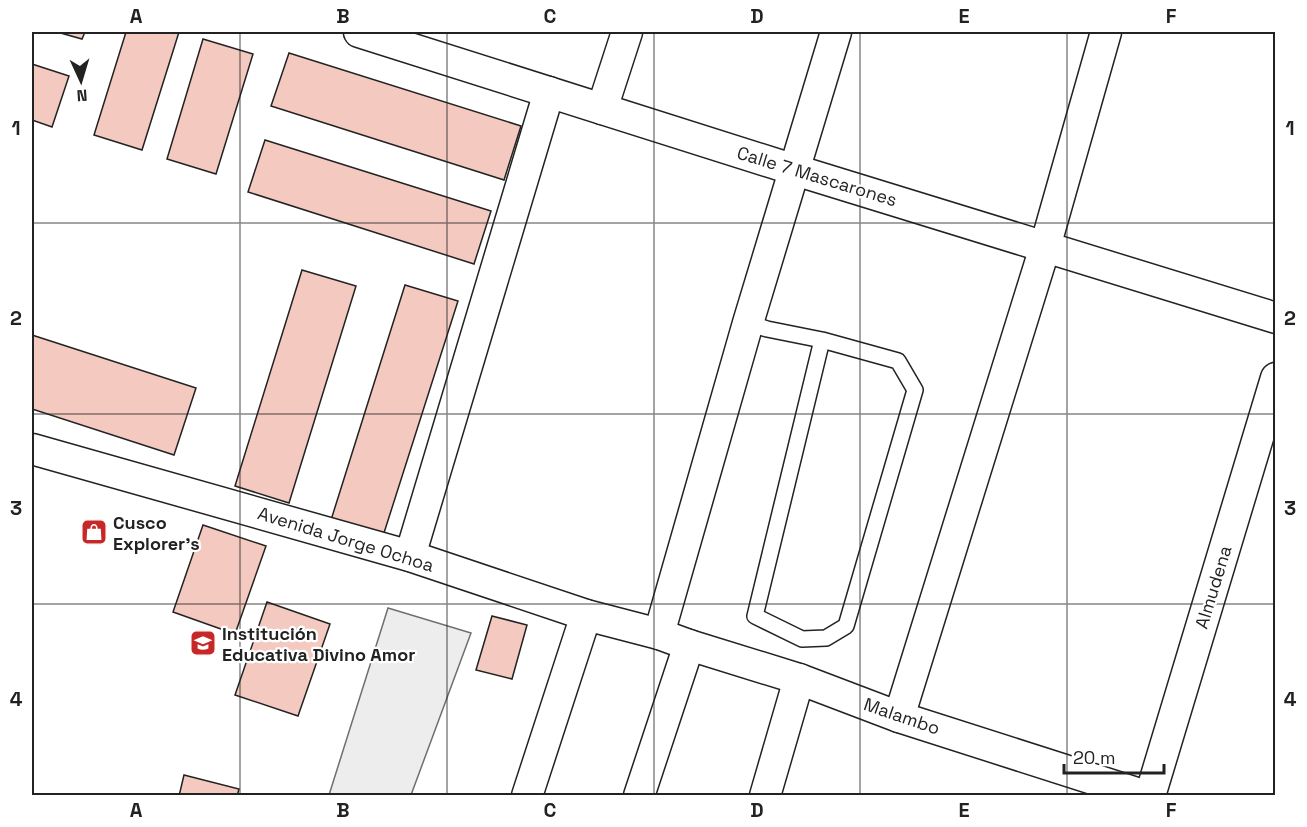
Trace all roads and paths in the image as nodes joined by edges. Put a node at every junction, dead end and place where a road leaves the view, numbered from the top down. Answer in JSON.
{"nodes":[{"id":1,"x":359,"y":32,"type":"edge"},
{"id":2,"x":627,"y":32,"type":"edge"},
{"id":3,"x":836,"y":32,"type":"edge"},
{"id":4,"x":1106,"y":32,"type":"edge"},
{"id":5,"x":412,"y":40,"type":"edge"},
{"id":6,"x":549,"y":92,"type":"junction"},
{"id":7,"x":602,"y":109,"type":"junction"},
{"id":8,"x":795,"y":170,"type":"junction"},
{"id":9,"x":1045,"y":246,"type":"junction"},
{"id":10,"x":1275,"y":318,"type":"edge"},
{"id":11,"x":748,"y":323,"type":"junction"},
{"id":12,"x":822,"y":340,"type":"junction"},
{"id":13,"x":1275,"y":378,"type":"edge"},
{"id":14,"x":32,"y":449,"type":"edge"},
{"id":15,"x":410,"y":556,"type":"junction"},
{"id":16,"x":586,"y":615,"type":"junction"},
{"id":17,"x":659,"y":634,"type":"junction"},
{"id":18,"x":689,"y":645,"type":"junction"},
{"id":19,"x":799,"y":679,"type":"junction"},
{"id":20,"x":899,"y":717,"type":"junction"},
{"id":21,"x":527,"y":795,"type":"edge"},
{"id":22,"x":639,"y":795,"type":"edge"},
{"id":23,"x":765,"y":795,"type":"edge"},
{"id":24,"x":1146,"y":795,"type":"edge"},
{"id":25,"x":1150,"y":795,"type":"edge"}],
"edges":[{"from":1,"to":5,"type":"street","name":"Calle 7 Mascarones"},
{"from":2,"to":7,"type":"street"},
{"from":3,"to":8,"type":"street"},
{"from":4,"to":9,"type":"street"},
{"from":5,"to":6,"type":"street","name":"Calle 7 Mascarones"},
{"from":6,"to":7,"type":"street","name":"Calle 7 Mascarones"},
{"from":6,"to":15,"type":"street"},
{"from":7,"to":8,"type":"street","name":"Calle 7 Mascarones"},
{"from":8,"to":9,"type":"street","name":"Calle 7 Mascarones"},
{"from":8,"to":11,"type":"street"},
{"from":9,"to":10,"type":"street","name":"Calle 7 Mascarones"},
{"from":9,"to":20,"type":"street"},
{"from":11,"to":12,"type":"lane"},
{"from":11,"to":17,"type":"street"},
{"from":12,"to":12,"type":"lane"},
{"from":13,"to":25,"type":"street","name":"Almudena"},
{"from":14,"to":15,"type":"street","name":"Avenida Jorge Ochoa"},
{"from":15,"to":16,"type":"street","name":"Avenida Jorge Ochoa"},
{"from":16,"to":17,"type":"street","name":"Avenida Jorge Ochoa"},
{"from":16,"to":21,"type":"street"},
{"from":17,"to":18,"type":"street","name":"Malambo"},
{"from":18,"to":19,"type":"street","name":"Malambo"},
{"from":18,"to":22,"type":"street"},
{"from":19,"to":20,"type":"street","name":"Malambo"},
{"from":19,"to":23,"type":"street"},
{"from":20,"to":24,"type":"street","name":"Malambo"}]}
